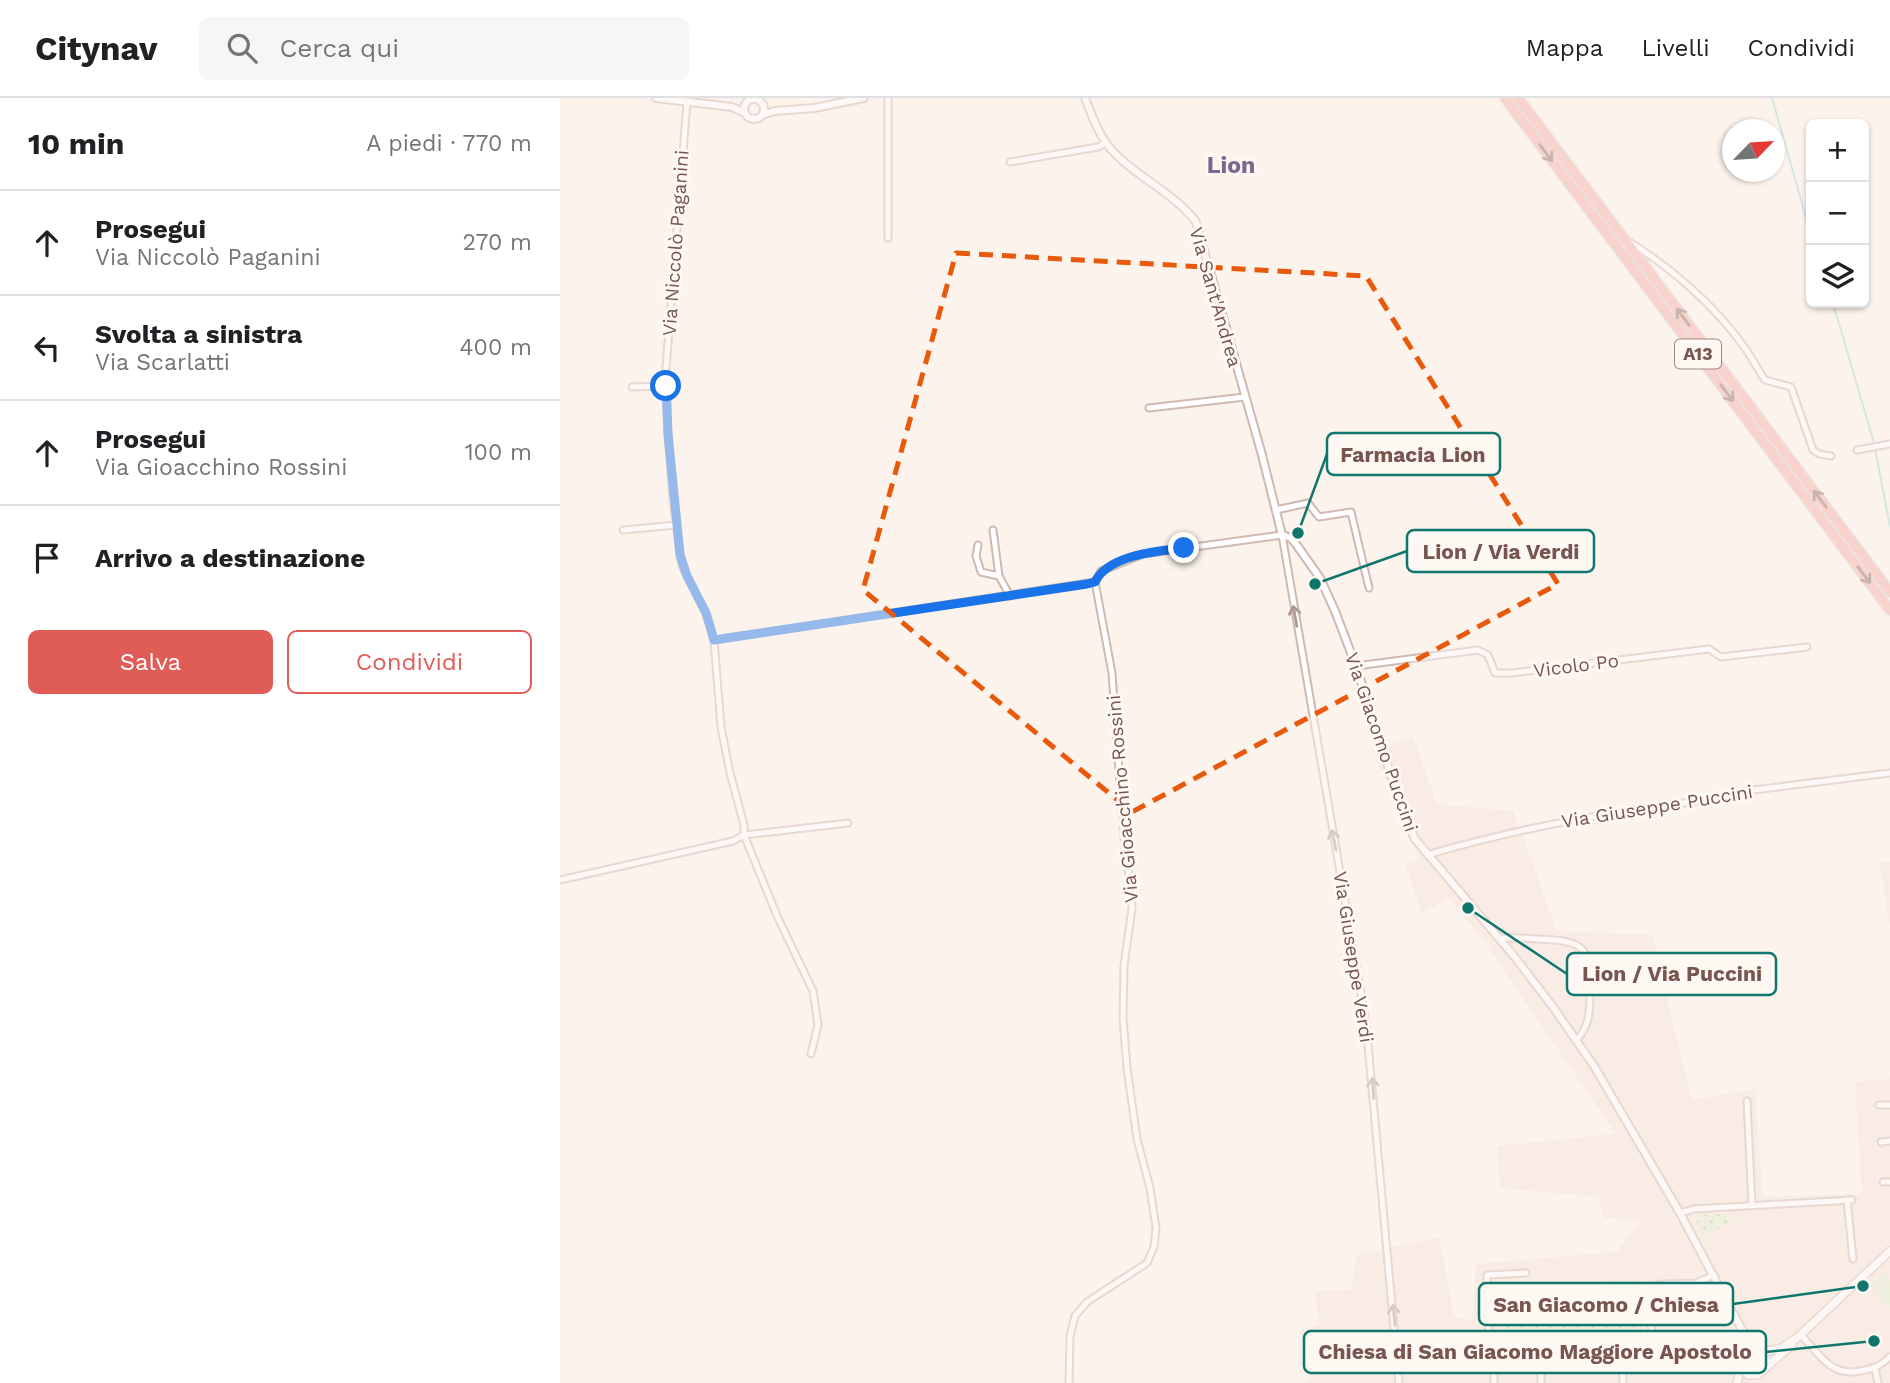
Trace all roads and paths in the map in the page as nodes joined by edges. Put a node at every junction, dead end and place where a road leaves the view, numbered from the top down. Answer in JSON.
{"nodes":[{"id":1,"x":656,"y":98,"type":"edge"},
{"id":2,"x":864,"y":98,"type":"edge"},
{"id":3,"x":888,"y":98,"type":"edge"},
{"id":4,"x":1085,"y":98,"type":"edge"},
{"id":5,"x":1505,"y":98,"type":"edge"},
{"id":6,"x":1518,"y":98,"type":"edge"},
{"id":7,"x":748,"y":101,"type":"edge"},
{"id":8,"x":758,"y":101,"type":"edge"},
{"id":9,"x":687,"y":102,"type":"junction"},
{"id":10,"x":732,"y":107,"type":"junction"},
{"id":11,"x":775,"y":111,"type":"junction"},
{"id":12,"x":745,"y":113,"type":"junction"},
{"id":13,"x":762,"y":115,"type":"junction"},
{"id":14,"x":1106,"y":143,"type":"junction"},
{"id":15,"x":1010,"y":162,"type":"dead end"},
{"id":16,"x":888,"y":238,"type":"dead end"},
{"id":17,"x":1623,"y":238,"type":"junction"},
{"id":18,"x":666,"y":386,"type":"junction"},
{"id":19,"x":632,"y":387,"type":"dead end"},
{"id":20,"x":1245,"y":397,"type":"junction"},
{"id":21,"x":1149,"y":408,"type":"dead end"},
{"id":22,"x":1890,"y":444,"type":"edge"},
{"id":23,"x":1857,"y":450,"type":"dead end"},
{"id":24,"x":1831,"y":456,"type":"dead end"},
{"id":25,"x":1276,"y":510,"type":"junction"},
{"id":26,"x":676,"y":525,"type":"junction"},
{"id":27,"x":623,"y":530,"type":"dead end"},
{"id":28,"x":993,"y":530,"type":"dead end"},
{"id":29,"x":1282,"y":536,"type":"junction"},
{"id":30,"x":978,"y":545,"type":"dead end"},
{"id":31,"x":999,"y":576,"type":"junction"},
{"id":32,"x":1095,"y":582,"type":"junction"},
{"id":33,"x":1369,"y":588,"type":"dead end"},
{"id":34,"x":1890,"y":592,"type":"edge"},
{"id":35,"x":1010,"y":596,"type":"junction"},
{"id":36,"x":1890,"y":610,"type":"edge"},
{"id":37,"x":714,"y":640,"type":"junction"},
{"id":38,"x":1807,"y":647,"type":"dead end"},
{"id":39,"x":1356,"y":666,"type":"junction"},
{"id":40,"x":1890,"y":773,"type":"edge"},
{"id":41,"x":848,"y":823,"type":"dead end"},
{"id":42,"x":744,"y":835,"type":"junction"},
{"id":43,"x":1427,"y":855,"type":"junction"},
{"id":44,"x":560,"y":880,"type":"edge"},
{"id":45,"x":1500,"y":939,"type":"junction"},
{"id":46,"x":1576,"y":1040,"type":"junction"},
{"id":47,"x":811,"y":1054,"type":"dead end"},
{"id":48,"x":1747,"y":1101,"type":"dead end"},
{"id":49,"x":1879,"y":1105,"type":"dead end"},
{"id":50,"x":1890,"y":1105,"type":"edge"},
{"id":51,"x":1881,"y":1142,"type":"dead end"},
{"id":52,"x":1890,"y":1142,"type":"edge"},
{"id":53,"x":1752,"y":1205,"type":"junction"},
{"id":54,"x":1680,"y":1213,"type":"junction"},
{"id":55,"x":1890,"y":1251,"type":"edge"},
{"id":56,"x":1853,"y":1259,"type":"dead end"},
{"id":57,"x":1526,"y":1273,"type":"dead end"},
{"id":58,"x":1714,"y":1275,"type":"junction"},
{"id":59,"x":1741,"y":1328,"type":"junction"},
{"id":60,"x":1799,"y":1336,"type":"junction"},
{"id":61,"x":1759,"y":1351,"type":"junction"},
{"id":62,"x":1743,"y":1356,"type":"junction"},
{"id":63,"x":1890,"y":1357,"type":"edge"},
{"id":64,"x":1622,"y":1364,"type":"junction"},
{"id":65,"x":1741,"y":1367,"type":"junction"},
{"id":66,"x":1541,"y":1368,"type":"junction"},
{"id":67,"x":1875,"y":1368,"type":"junction"},
{"id":68,"x":1495,"y":1371,"type":"junction"},
{"id":69,"x":1760,"y":1373,"type":"junction"},
{"id":70,"x":1069,"y":1383,"type":"edge"},
{"id":71,"x":1399,"y":1383,"type":"edge"},
{"id":72,"x":1494,"y":1383,"type":"edge"},
{"id":73,"x":1541,"y":1383,"type":"edge"},
{"id":74,"x":1623,"y":1383,"type":"edge"},
{"id":75,"x":1737,"y":1383,"type":"edge"},
{"id":76,"x":1752,"y":1383,"type":"edge"},
{"id":77,"x":1878,"y":1383,"type":"edge"}],
"edges":[{"from":1,"to":9,"type":"street"},
{"from":2,"to":11,"type":"street"},
{"from":3,"to":16,"type":"street"},
{"from":4,"to":14,"type":"street","name":"Via Sant'Andrea"},
{"from":5,"to":36,"type":"highway","number":"A13","one_way":true},
{"from":6,"to":17,"type":"highway","number":"A13"},
{"from":7,"to":8,"type":"street"},
{"from":7,"to":10,"type":"street"},
{"from":7,"to":12,"type":"street"},
{"from":8,"to":11,"type":"street"},
{"from":8,"to":13,"type":"street"},
{"from":9,"to":10,"type":"street"},
{"from":9,"to":18,"type":"street","name":"Via Niccolò Paganini"},
{"from":10,"to":12,"type":"street"},
{"from":11,"to":13,"type":"street"},
{"from":12,"to":13,"type":"street"},
{"from":14,"to":15,"type":"street"},
{"from":14,"to":20,"type":"street","name":"Via Sant'Andrea"},
{"from":17,"to":24,"type":"street"},
{"from":34,"to":17,"type":"highway","number":"A13","one_way":true},
{"from":18,"to":19,"type":"street"},
{"from":18,"to":26,"type":"street","name":"Via Niccolò Paganini"},
{"from":20,"to":21,"type":"street"},
{"from":20,"to":25,"type":"street","name":"Via Sant'Andrea"},
{"from":22,"to":23,"type":"street"},
{"from":25,"to":29,"type":"street","name":"Via Sant'Andrea"},
{"from":25,"to":33,"type":"street"},
{"from":26,"to":27,"type":"street"},
{"from":26,"to":37,"type":"street","name":"Via Niccolò Paganini"},
{"from":28,"to":31,"type":"street"},
{"from":29,"to":32,"type":"street"},
{"from":29,"to":39,"type":"street","name":"Via Giacomo Puccini"},
{"from":71,"to":29,"type":"street","name":"Via Giuseppe Verdi","one_way":true},
{"from":30,"to":31,"type":"street"},
{"from":31,"to":35,"type":"street"},
{"from":32,"to":35,"type":"street"},
{"from":32,"to":70,"type":"street","name":"Via Gioacchino Rossini"},
{"from":35,"to":37,"type":"street"},
{"from":37,"to":42,"type":"street","name":"Via Niccolò Paganini"},
{"from":38,"to":39,"type":"street","name":"Vicolo Po"},
{"from":39,"to":43,"type":"street","name":"Via Giacomo Puccini"},
{"from":40,"to":43,"type":"street","name":"Via Giuseppe Puccini"},
{"from":41,"to":42,"type":"street"},
{"from":42,"to":44,"type":"street"},
{"from":42,"to":47,"type":"street","name":"Via Niccolò Paganini"},
{"from":43,"to":45,"type":"street","name":"Via Giacomo Puccini"},
{"from":45,"to":46,"type":"street","name":"Via Giacomo Puccini"},
{"from":45,"to":46,"type":"street"},
{"from":46,"to":54,"type":"street","name":"Via Giacomo Puccini"},
{"from":48,"to":53,"type":"street"},
{"from":49,"to":50,"type":"street"},
{"from":51,"to":52,"type":"street"},
{"from":53,"to":54,"type":"street"},
{"from":53,"to":56,"type":"street"},
{"from":54,"to":58,"type":"street","name":"Via Giacomo Puccini"},
{"from":55,"to":60,"type":"main road"},
{"from":57,"to":68,"type":"street"},
{"from":58,"to":59,"type":"street","name":"Via Giacomo Puccini"},
{"from":58,"to":64,"type":"street"},
{"from":59,"to":61,"type":"street","name":"Via Giacomo Puccini"},
{"from":59,"to":62,"type":"street","name":"Via Giacomo Puccini"},
{"from":60,"to":61,"type":"main road"},
{"from":60,"to":67,"type":"street"},
{"from":60,"to":69,"type":"main road"},
{"from":61,"to":62,"type":"main road"},
{"from":61,"to":69,"type":"main road"},
{"from":62,"to":65,"type":"main road"},
{"from":63,"to":67,"type":"street"},
{"from":64,"to":66,"type":"street"},
{"from":64,"to":74,"type":"street"},
{"from":65,"to":69,"type":"main road"},
{"from":65,"to":75,"type":"main road"},
{"from":66,"to":68,"type":"street"},
{"from":66,"to":73,"type":"street"},
{"from":67,"to":77,"type":"street"},
{"from":68,"to":72,"type":"street"},
{"from":69,"to":76,"type":"main road"}]}
